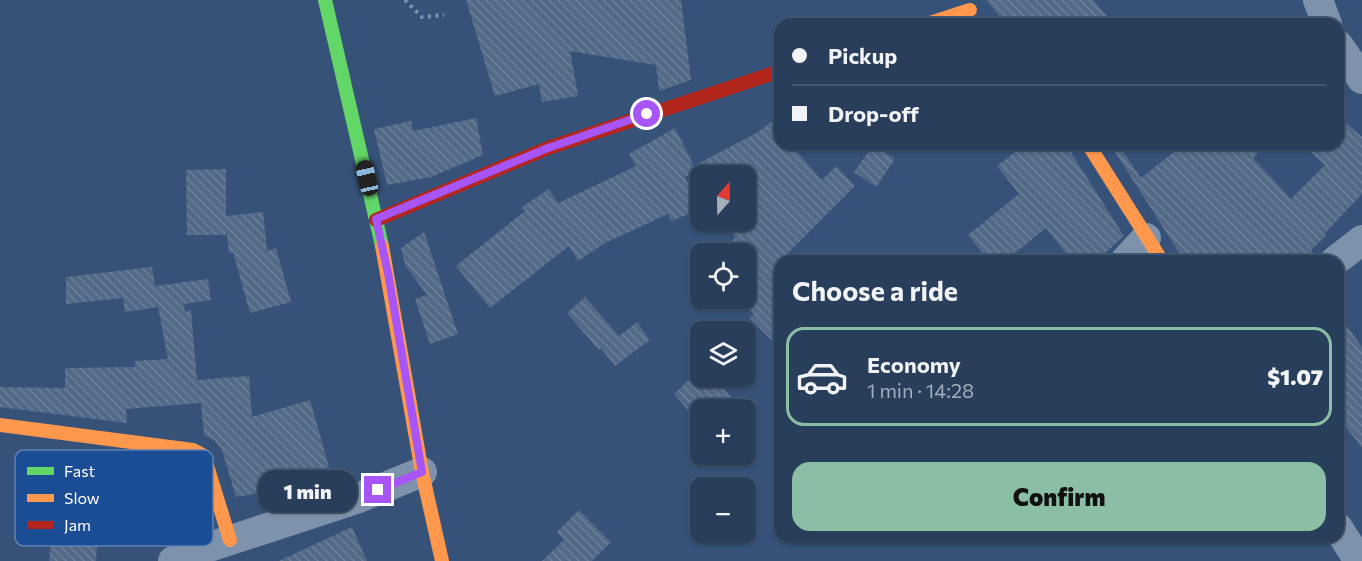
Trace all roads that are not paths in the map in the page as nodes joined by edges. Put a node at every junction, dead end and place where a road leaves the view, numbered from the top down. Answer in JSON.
{"nodes":[{"id":1,"x":325,"y":0,"type":"edge"},
{"id":2,"x":1318,"y":0,"type":"edge"},
{"id":3,"x":971,"y":11,"type":"edge"},
{"id":4,"x":947,"y":18,"type":"edge"},
{"id":5,"x":1325,"y":18,"type":"edge"},
{"id":6,"x":1344,"y":54,"type":"edge"},
{"id":7,"x":774,"y":73,"type":"edge"},
{"id":8,"x":1362,"y":79,"type":"edge"},
{"id":9,"x":1092,"y":150,"type":"edge"},
{"id":10,"x":376,"y":219,"type":"junction"},
{"id":11,"x":1362,"y":240,"type":"edge"},
{"id":12,"x":1154,"y":250,"type":"edge"},
{"id":13,"x":1343,"y":255,"type":"edge"},
{"id":14,"x":0,"y":424,"type":"edge"},
{"id":15,"x":193,"y":450,"type":"edge"},
{"id":16,"x":422,"y":472,"type":"junction"},
{"id":17,"x":213,"y":485,"type":"edge"},
{"id":18,"x":1344,"y":537,"type":"edge"},
{"id":19,"x":230,"y":540,"type":"junction"},
{"id":20,"x":212,"y":546,"type":"edge"},
{"id":21,"x":213,"y":546,"type":"edge"},
{"id":22,"x":173,"y":561,"type":"edge"},
{"id":23,"x":442,"y":561,"type":"edge"},
{"id":24,"x":1359,"y":561,"type":"edge"}],
"edges":[{"from":1,"to":10,"type":"street"},
{"from":2,"to":5,"type":"street"},
{"from":3,"to":4,"type":"street"},
{"from":6,"to":8,"type":"street"},
{"from":7,"to":10,"type":"street"},
{"from":9,"to":12,"type":"street"},
{"from":10,"to":16,"type":"street"},
{"from":11,"to":13,"type":"street"},
{"from":14,"to":15,"type":"street"},
{"from":16,"to":19,"type":"street"},
{"from":16,"to":23,"type":"street"},
{"from":17,"to":19,"type":"street"},
{"from":18,"to":24,"type":"street"},
{"from":19,"to":21,"type":"street"},
{"from":20,"to":22,"type":"street"}]}
